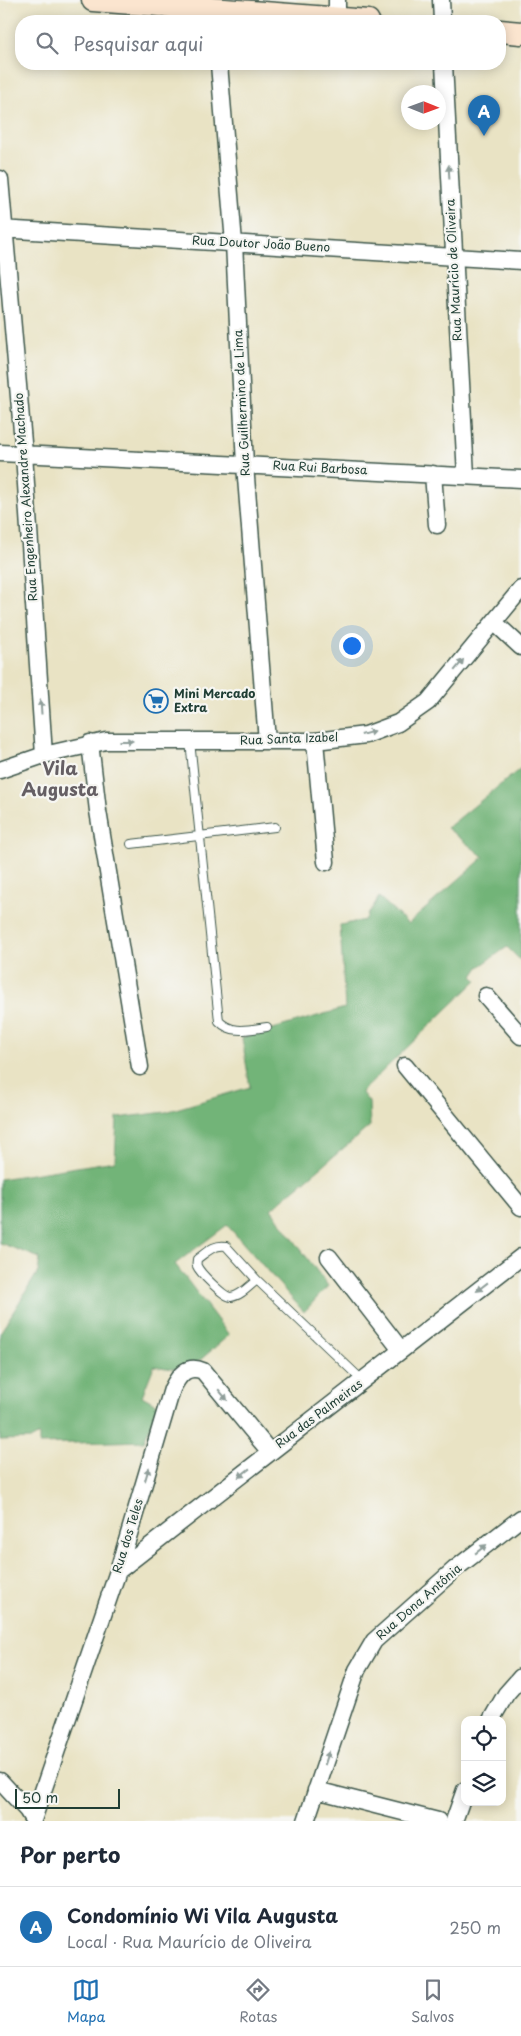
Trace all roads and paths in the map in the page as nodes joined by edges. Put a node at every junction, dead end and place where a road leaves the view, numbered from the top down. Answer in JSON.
{"nodes":[{"id":1,"x":93,"y":0,"type":"edge"},
{"id":2,"x":98,"y":0,"type":"edge"},
{"id":3,"x":441,"y":0,"type":"edge"},
{"id":4,"x":337,"y":9,"type":"edge"},
{"id":5,"x":215,"y":10,"type":"edge"},
{"id":6,"x":352,"y":15,"type":"edge"},
{"id":7,"x":442,"y":15,"type":"edge"},
{"id":8,"x":506,"y":32,"type":"edge"},
{"id":9,"x":521,"y":33,"type":"edge"},
{"id":10,"x":220,"y":70,"type":"edge"},
{"id":11,"x":444,"y":70,"type":"edge"},
{"id":12,"x":0,"y":179,"type":"edge"},
{"id":13,"x":2,"y":230,"type":"edge"},
{"id":14,"x":234,"y":242,"type":"junction"},
{"id":15,"x":454,"y":256,"type":"junction"},
{"id":16,"x":521,"y":261,"type":"edge"},
{"id":17,"x":0,"y":453,"type":"edge"},
{"id":18,"x":24,"y":454,"type":"junction"},
{"id":19,"x":245,"y":465,"type":"junction"},
{"id":20,"x":432,"y":474,"type":"junction"},
{"id":21,"x":466,"y":476,"type":"junction"},
{"id":22,"x":521,"y":479,"type":"edge"},
{"id":23,"x":437,"y":525,"type":"dead end"},
{"id":24,"x":521,"y":589,"type":"edge"},
{"id":25,"x":494,"y":622,"type":"junction"},
{"id":26,"x":521,"y":647,"type":"edge"},
{"id":27,"x":190,"y":741,"type":"junction"},
{"id":28,"x":267,"y":741,"type":"junction"},
{"id":29,"x":315,"y":741,"type":"junction"},
{"id":30,"x":90,"y":743,"type":"junction"},
{"id":31,"x":44,"y":755,"type":"junction"},
{"id":32,"x":0,"y":770,"type":"edge"},
{"id":33,"x":275,"y":827,"type":"dead end"},
{"id":34,"x":200,"y":835,"type":"junction"},
{"id":35,"x":131,"y":844,"type":"dead end"},
{"id":36,"x":326,"y":862,"type":"dead end"},
{"id":37,"x":486,"y":996,"type":"dead end"},
{"id":38,"x":267,"y":1028,"type":"dead end"},
{"id":39,"x":521,"y":1036,"type":"edge"},
{"id":40,"x":405,"y":1066,"type":"dead end"},
{"id":41,"x":140,"y":1067,"type":"dead end"},
{"id":42,"x":521,"y":1207,"type":"edge"},
{"id":43,"x":329,"y":1257,"type":"dead end"},
{"id":44,"x":521,"y":1257,"type":"edge"},
{"id":45,"x":257,"y":1280,"type":"junction"},
{"id":46,"x":401,"y":1350,"type":"junction"},
{"id":47,"x":363,"y":1381,"type":"junction"},
{"id":48,"x":270,"y":1452,"type":"junction"},
{"id":49,"x":521,"y":1518,"type":"edge"},
{"id":50,"x":118,"y":1571,"type":"junction"},
{"id":51,"x":521,"y":1677,"type":"edge"},
{"id":52,"x":493,"y":1716,"type":"edge"},
{"id":53,"x":0,"y":1781,"type":"edge"},
{"id":54,"x":316,"y":1790,"type":"junction"},
{"id":55,"x":0,"y":1796,"type":"edge"},
{"id":56,"x":461,"y":1801,"type":"edge"},
{"id":57,"x":34,"y":1821,"type":"edge"},
{"id":58,"x":306,"y":1821,"type":"edge"},
{"id":59,"x":438,"y":1821,"type":"edge"},
{"id":60,"x":454,"y":1821,"type":"edge"}],
"edges":[{"from":1,"to":2,"type":"street"},
{"from":2,"to":5,"type":"street"},
{"from":3,"to":7,"type":"street"},
{"from":4,"to":5,"type":"street"},
{"from":4,"to":6,"type":"street"},
{"from":8,"to":9,"type":"street"},
{"from":10,"to":14,"type":"street","name":"Rua Guilhermino de Lima"},
{"from":15,"to":11,"type":"street","name":"Rua Maurício de Oliveira","one_way":true},
{"from":12,"to":13,"type":"street","name":"Rua Engenheiro Alexandre Machado"},
{"from":13,"to":14,"type":"street","name":"Rua Doutor João Bueno"},
{"from":13,"to":18,"type":"street","name":"Rua Engenheiro Alexandre Machado"},
{"from":14,"to":15,"type":"street","name":"Rua Doutor João Bueno"},
{"from":14,"to":19,"type":"street","name":"Rua Guilhermino de Lima"},
{"from":15,"to":16,"type":"street","name":"Rua Doutor João Bueno"},
{"from":15,"to":21,"type":"street","name":"Rua Maurício de Oliveira"},
{"from":17,"to":18,"type":"street","name":"Rua Rui Barbosa"},
{"from":18,"to":19,"type":"street","name":"Rua Rui Barbosa"},
{"from":31,"to":18,"type":"street","name":"Rua Engenheiro Alexandre Machado","one_way":true},
{"from":19,"to":20,"type":"street","name":"Rua Rui Barbosa"},
{"from":19,"to":28,"type":"street","name":"Rua Guilhermino de Lima"},
{"from":20,"to":21,"type":"street","name":"Rua Rui Barbosa"},
{"from":20,"to":23,"type":"street"},
{"from":21,"to":22,"type":"street","name":"Rua Rui Barbosa"},
{"from":24,"to":25,"type":"street","name":"Rua Santa Izabel"},
{"from":25,"to":26,"type":"street"},
{"from":29,"to":25,"type":"street","name":"Rua Santa Izabel","one_way":true},
{"from":27,"to":28,"type":"street","name":"Rua Santa Izabel"},
{"from":30,"to":27,"type":"street","name":"Rua Santa Izabel","one_way":true},
{"from":27,"to":34,"type":"lane"},
{"from":28,"to":29,"type":"street","name":"Rua Santa Izabel"},
{"from":29,"to":36,"type":"street"},
{"from":30,"to":31,"type":"street","name":"Rua Santa Izabel"},
{"from":30,"to":41,"type":"street"},
{"from":31,"to":32,"type":"street","name":"Rua Santa Izabel"},
{"from":33,"to":34,"type":"lane"},
{"from":34,"to":35,"type":"lane"},
{"from":34,"to":38,"type":"lane"},
{"from":37,"to":39,"type":"street"},
{"from":40,"to":42,"type":"street"},
{"from":43,"to":46,"type":"street"},
{"from":44,"to":46,"type":"street","name":"Rua das Palmeiras","one_way":true},
{"from":45,"to":45,"type":"lane"},
{"from":45,"to":47,"type":"lane"},
{"from":46,"to":47,"type":"street","name":"Rua das Palmeiras"},
{"from":47,"to":48,"type":"street","name":"Rua das Palmeiras"},
{"from":48,"to":50,"type":"street","name":"Rua das Palmeiras","one_way":true},
{"from":50,"to":48,"type":"street","name":"Rua dos Teles","one_way":true},
{"from":54,"to":49,"type":"street","name":"Rua Dona Antônia","one_way":true},
{"from":50,"to":57,"type":"street","name":"Rua dos Teles"},
{"from":51,"to":52,"type":"street"},
{"from":53,"to":57,"type":"street"},
{"from":54,"to":58,"type":"street","name":"Rua Dona Antônia"},
{"from":54,"to":59,"type":"street"},
{"from":55,"to":57,"type":"street"},
{"from":56,"to":60,"type":"street"}]}
